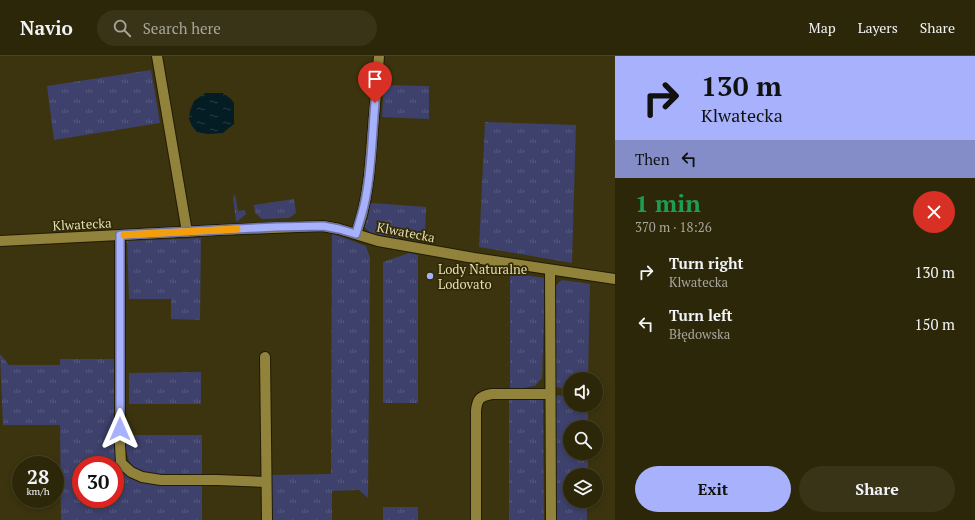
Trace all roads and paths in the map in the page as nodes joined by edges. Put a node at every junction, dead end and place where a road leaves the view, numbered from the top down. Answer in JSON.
{"nodes":[{"id":1,"x":157,"y":56,"type":"edge"},
{"id":2,"x":379,"y":56,"type":"edge"},
{"id":3,"x":187,"y":232,"type":"junction"},
{"id":4,"x":356,"y":234,"type":"junction"},
{"id":5,"x":120,"y":235,"type":"junction"},
{"id":6,"x":0,"y":241,"type":"edge"},
{"id":7,"x":550,"y":270,"type":"junction"},
{"id":8,"x":615,"y":280,"type":"edge"},
{"id":9,"x":266,"y":358,"type":"dead end"},
{"id":10,"x":550,"y":394,"type":"junction"},
{"id":11,"x":266,"y":482,"type":"junction"},
{"id":12,"x":266,"y":520,"type":"edge"},
{"id":13,"x":476,"y":520,"type":"edge"},
{"id":14,"x":551,"y":520,"type":"edge"}],
"edges":[{"from":1,"to":3,"type":"street"},
{"from":2,"to":4,"type":"street"},
{"from":3,"to":4,"type":"street","name":"Klwatecka"},
{"from":3,"to":5,"type":"street","name":"Klwatecka"},
{"from":4,"to":7,"type":"street","name":"Klwatecka"},
{"from":5,"to":6,"type":"street","name":"Klwatecka"},
{"from":5,"to":11,"type":"street"},
{"from":7,"to":8,"type":"street","name":"Klwatecka"},
{"from":7,"to":10,"type":"street"},
{"from":9,"to":11,"type":"street"},
{"from":10,"to":13,"type":"street"},
{"from":10,"to":14,"type":"street"},
{"from":11,"to":12,"type":"street"}]}
